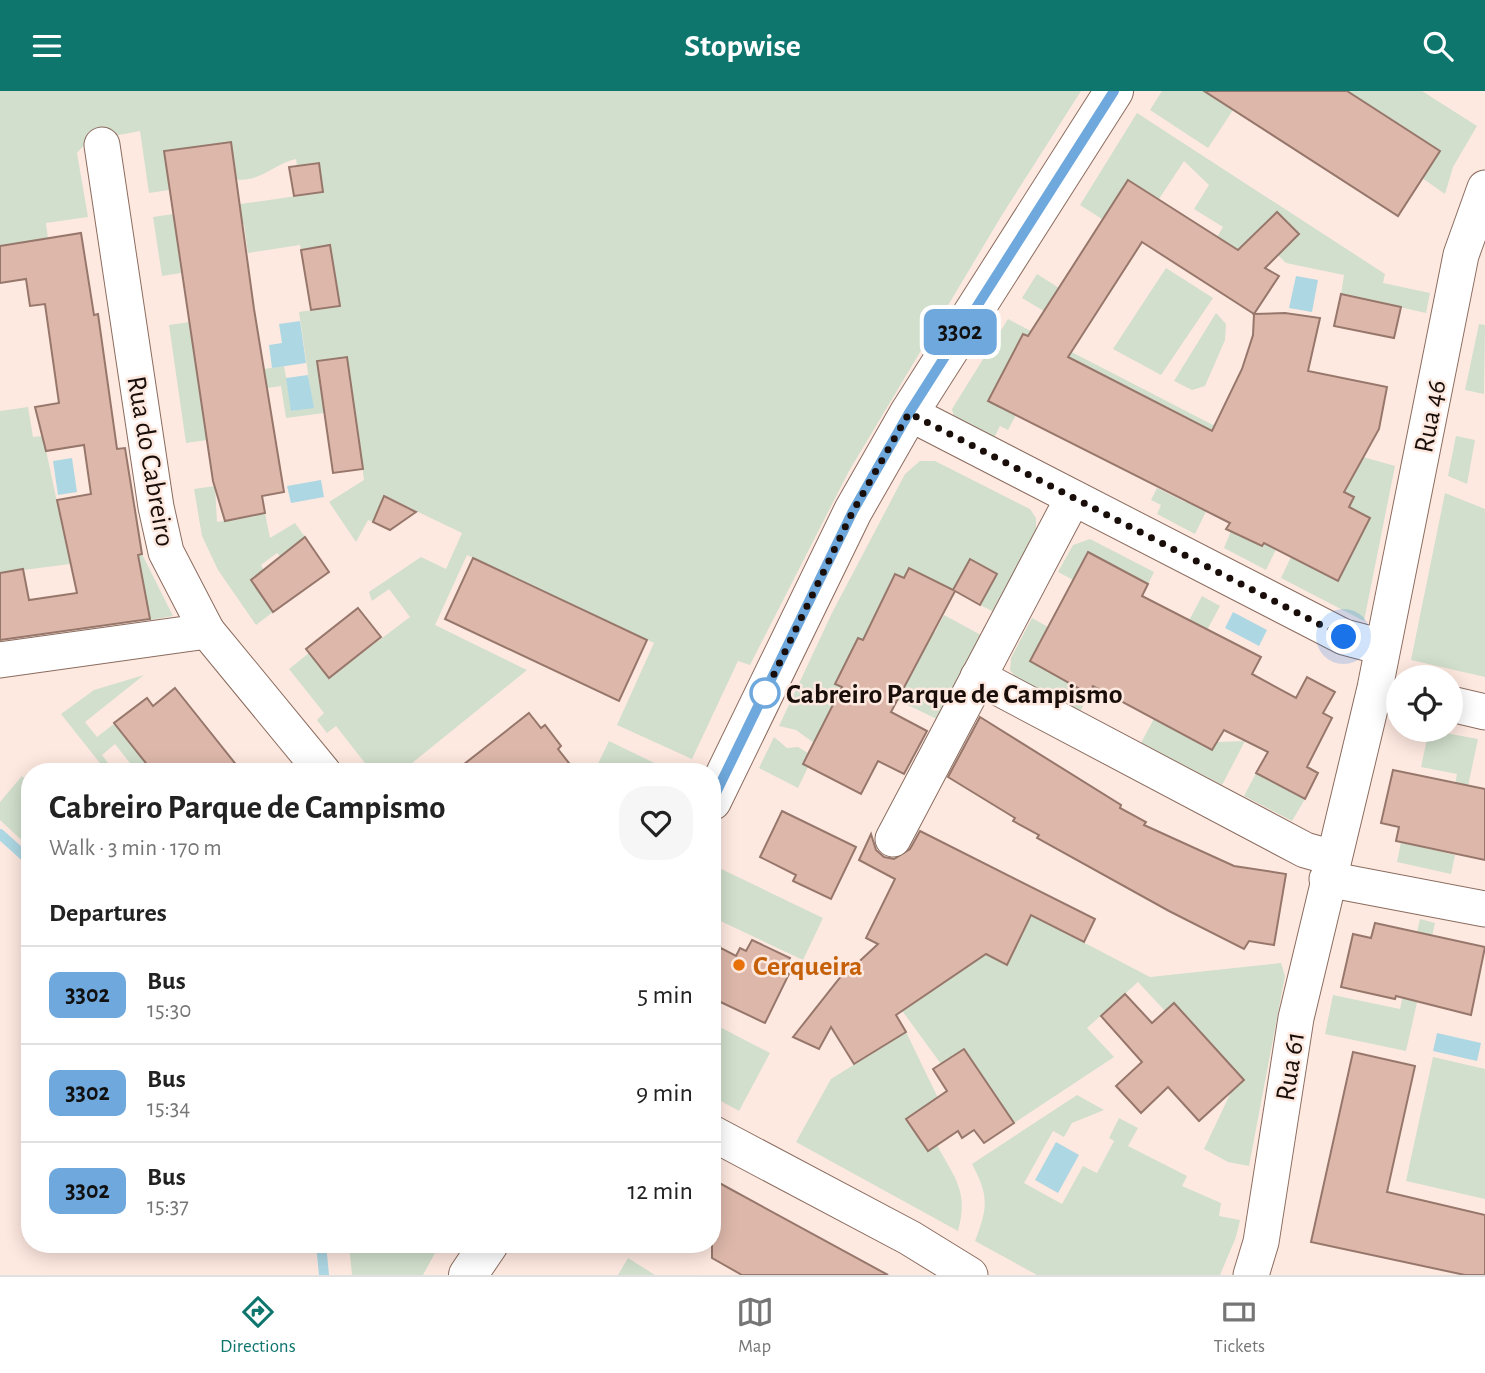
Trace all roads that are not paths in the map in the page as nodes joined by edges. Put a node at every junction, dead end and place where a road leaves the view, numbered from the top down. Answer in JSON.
{"nodes":[{"id":1,"x":1114,"y":91,"type":"edge"},
{"id":2,"x":102,"y":145,"type":"dead end"},
{"id":3,"x":1485,"y":188,"type":"edge"},
{"id":4,"x":909,"y":413,"type":"junction"},
{"id":5,"x":1073,"y":498,"type":"junction"},
{"id":6,"x":208,"y":631,"type":"junction"},
{"id":7,"x":1382,"y":647,"type":"junction"},
{"id":8,"x":0,"y":660,"type":"edge"},
{"id":9,"x":978,"y":677,"type":"junction"},
{"id":10,"x":1386,"y":681,"type":"edge"},
{"id":11,"x":1386,"y":693,"type":"edge"},
{"id":12,"x":1463,"y":707,"type":"edge"},
{"id":13,"x":1485,"y":712,"type":"edge"},
{"id":14,"x":316,"y":763,"type":"edge"},
{"id":15,"x":721,"y":782,"type":"edge"},
{"id":16,"x":893,"y":839,"type":"dead end"},
{"id":17,"x":1330,"y":869,"type":"junction"},
{"id":18,"x":1485,"y":909,"type":"edge"},
{"id":19,"x":721,"y":1138,"type":"edge"},
{"id":20,"x":970,"y":1275,"type":"edge"},
{"id":21,"x":1251,"y":1275,"type":"edge"}],
"edges":[{"from":1,"to":4,"type":"street"},
{"from":2,"to":6,"type":"street","name":"Rua do Cabreiro"},
{"from":3,"to":7,"type":"street","name":"Rua 46"},
{"from":4,"to":5,"type":"street"},
{"from":4,"to":15,"type":"street"},
{"from":5,"to":7,"type":"street"},
{"from":5,"to":9,"type":"street"},
{"from":6,"to":8,"type":"street"},
{"from":6,"to":14,"type":"street","name":"Rua do Cabreiro"},
{"from":7,"to":10,"type":"street","name":"Rua 61"},
{"from":9,"to":16,"type":"street"},
{"from":9,"to":17,"type":"street"},
{"from":11,"to":17,"type":"street","name":"Rua 61"},
{"from":12,"to":13,"type":"street"},
{"from":17,"to":18,"type":"street"},
{"from":17,"to":21,"type":"street","name":"Rua 61"},
{"from":19,"to":20,"type":"street"}]}
